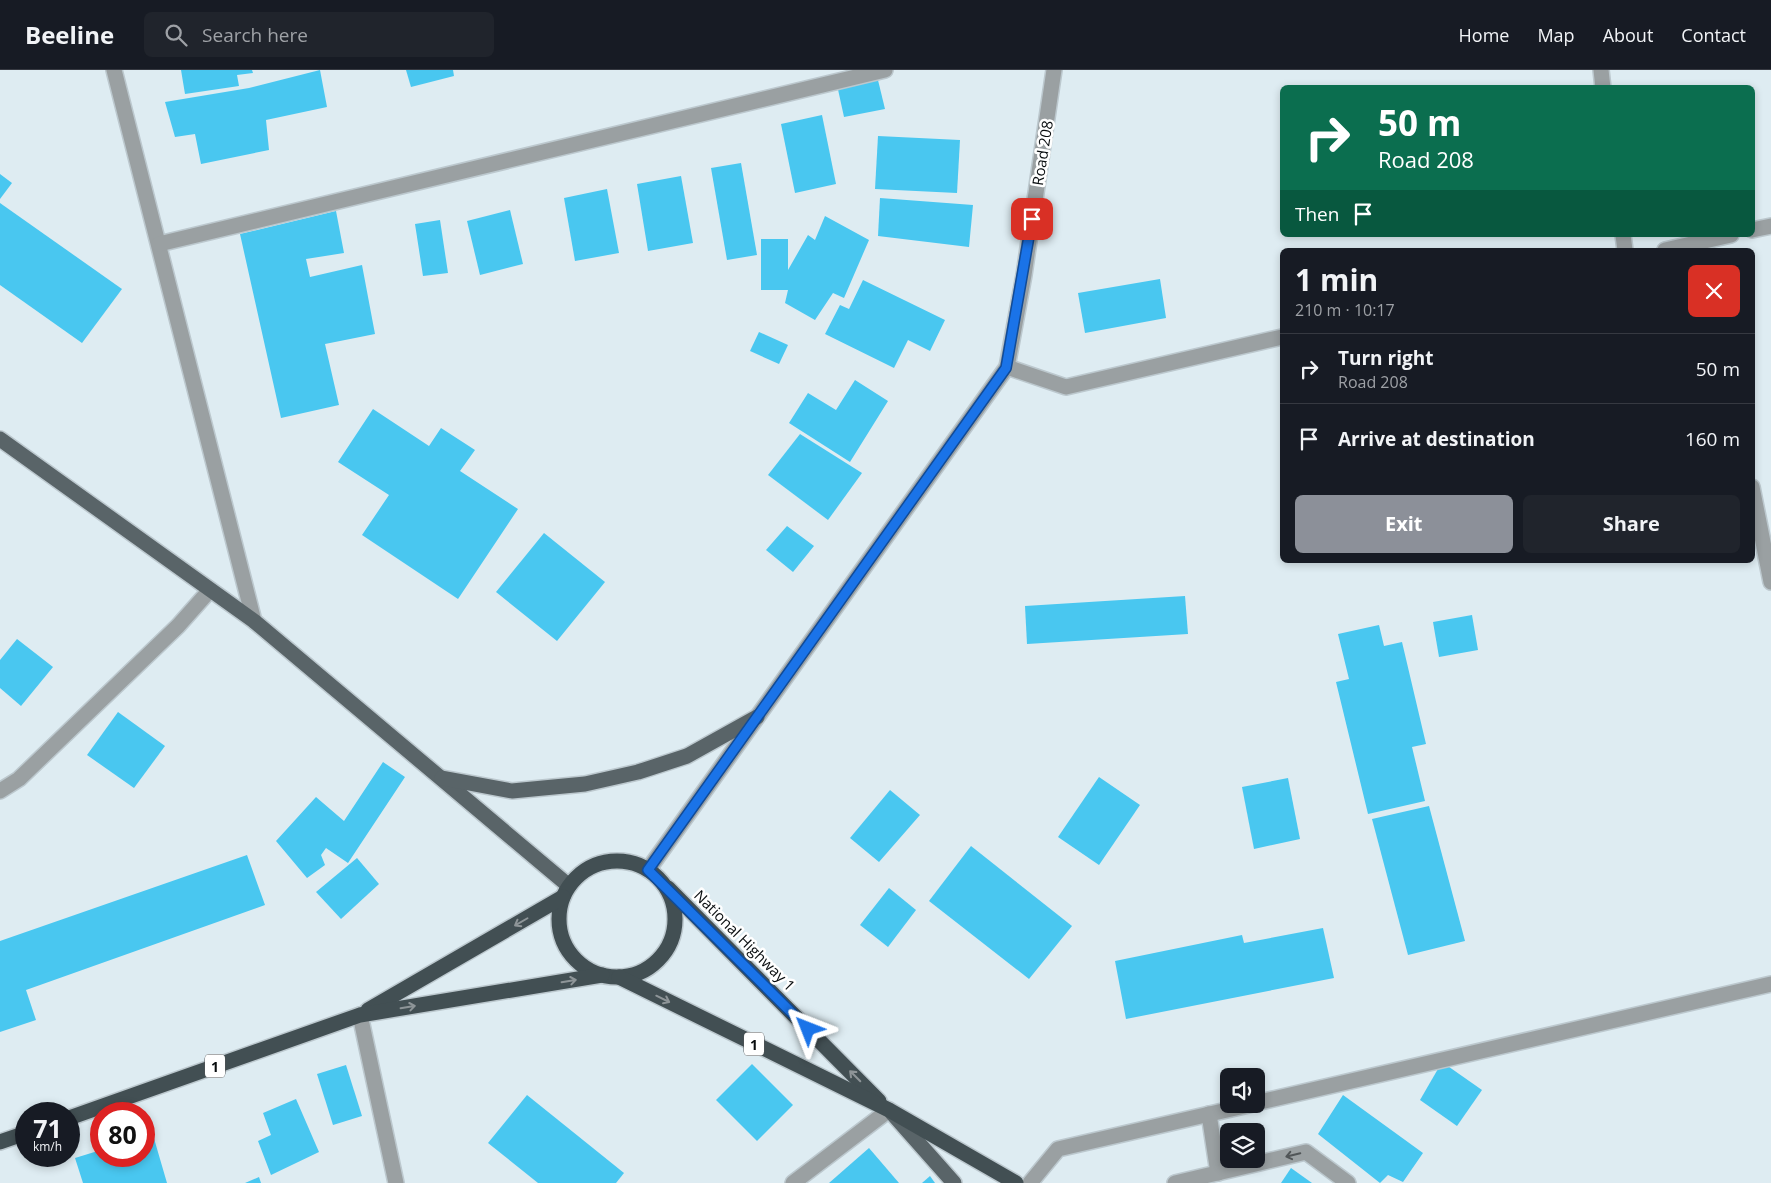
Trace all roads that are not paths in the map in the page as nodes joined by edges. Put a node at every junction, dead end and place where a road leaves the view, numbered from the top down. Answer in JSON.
{"nodes":[{"id":1,"x":114,"y":70,"type":"edge"},
{"id":2,"x":885,"y":70,"type":"edge"},
{"id":3,"x":1054,"y":70,"type":"edge"},
{"id":4,"x":1601,"y":70,"type":"edge"},
{"id":5,"x":1603,"y":85,"type":"edge"},
{"id":6,"x":1771,"y":226,"type":"edge"},
{"id":7,"x":1755,"y":229,"type":"edge"},
{"id":8,"x":1727,"y":237,"type":"edge"},
{"id":9,"x":159,"y":244,"type":"junction"},
{"id":10,"x":1706,"y":246,"type":"edge"},
{"id":11,"x":1686,"y":248,"type":"edge"},
{"id":12,"x":1280,"y":337,"type":"edge"},
{"id":13,"x":1006,"y":368,"type":"junction"},
{"id":14,"x":0,"y":439,"type":"edge"},
{"id":15,"x":1755,"y":502,"type":"edge"},
{"id":16,"x":1771,"y":582,"type":"edge"},
{"id":17,"x":210,"y":590,"type":"junction"},
{"id":18,"x":254,"y":621,"type":"junction"},
{"id":19,"x":757,"y":717,"type":"junction"},
{"id":20,"x":440,"y":777,"type":"junction"},
{"id":21,"x":0,"y":792,"type":"edge"},
{"id":22,"x":648,"y":870,"type":"junction"},
{"id":23,"x":660,"y":880,"type":"junction"},
{"id":24,"x":566,"y":891,"type":"junction"},
{"id":25,"x":602,"y":975,"type":"junction"},
{"id":26,"x":619,"y":977,"type":"junction"},
{"id":27,"x":1771,"y":984,"type":"edge"},
{"id":28,"x":360,"y":1015,"type":"junction"},
{"id":29,"x":1265,"y":1101,"type":"edge"},
{"id":30,"x":889,"y":1110,"type":"junction"},
{"id":31,"x":1220,"y":1111,"type":"edge"},
{"id":32,"x":80,"y":1114,"type":"edge"},
{"id":33,"x":1208,"y":1114,"type":"junction"},
{"id":34,"x":15,"y":1137,"type":"edge"},
{"id":35,"x":0,"y":1142,"type":"edge"},
{"id":36,"x":1218,"y":1173,"type":"junction"},
{"id":37,"x":396,"y":1183,"type":"edge"},
{"id":38,"x":793,"y":1183,"type":"edge"},
{"id":39,"x":954,"y":1183,"type":"edge"},
{"id":40,"x":1016,"y":1183,"type":"edge"},
{"id":41,"x":1030,"y":1183,"type":"edge"},
{"id":42,"x":1175,"y":1183,"type":"edge"},
{"id":43,"x":1348,"y":1183,"type":"edge"}],
"edges":[{"from":1,"to":9,"type":"street"},
{"from":2,"to":9,"type":"street"},
{"from":3,"to":13,"type":"street","name":"Road 208"},
{"from":4,"to":5,"type":"street"},
{"from":6,"to":7,"type":"street"},
{"from":8,"to":10,"type":"street"},
{"from":9,"to":18,"type":"street"},
{"from":10,"to":11,"type":"street"},
{"from":12,"to":13,"type":"street"},
{"from":13,"to":19,"type":"street","name":"Road 208"},
{"from":14,"to":17,"type":"main road"},
{"from":15,"to":16,"type":"street"},
{"from":17,"to":18,"type":"main road"},
{"from":17,"to":21,"type":"street"},
{"from":18,"to":20,"type":"main road"},
{"from":19,"to":20,"type":"main road"},
{"from":19,"to":22,"type":"street","name":"Road 208"},
{"from":20,"to":24,"type":"main road"},
{"from":22,"to":23,"type":"highway","number":"1"},
{"from":22,"to":24,"type":"highway","number":"1"},
{"from":23,"to":26,"type":"highway","number":"1"},
{"from":30,"to":23,"type":"highway","name":"National Highway 1","number":"1","one_way":true},
{"from":24,"to":25,"type":"highway","number":"1"},
{"from":24,"to":28,"type":"highway","number":"1","one_way":true},
{"from":25,"to":26,"type":"highway","number":"1"},
{"from":28,"to":25,"type":"highway","number":"1","one_way":true},
{"from":26,"to":30,"type":"highway","name":"National Highway 1","number":"1","one_way":true},
{"from":27,"to":29,"type":"street"},
{"from":28,"to":32,"type":"highway","number":"1"},
{"from":28,"to":37,"type":"street"},
{"from":30,"to":38,"type":"street"},
{"from":30,"to":39,"type":"main road"},
{"from":30,"to":40,"type":"highway","name":"National Highway 1","number":"1"},
{"from":31,"to":33,"type":"street"},
{"from":33,"to":36,"type":"street"},
{"from":33,"to":41,"type":"street"},
{"from":34,"to":35,"type":"highway"},
{"from":36,"to":42,"type":"street"},
{"from":43,"to":36,"type":"street","one_way":true}]}
